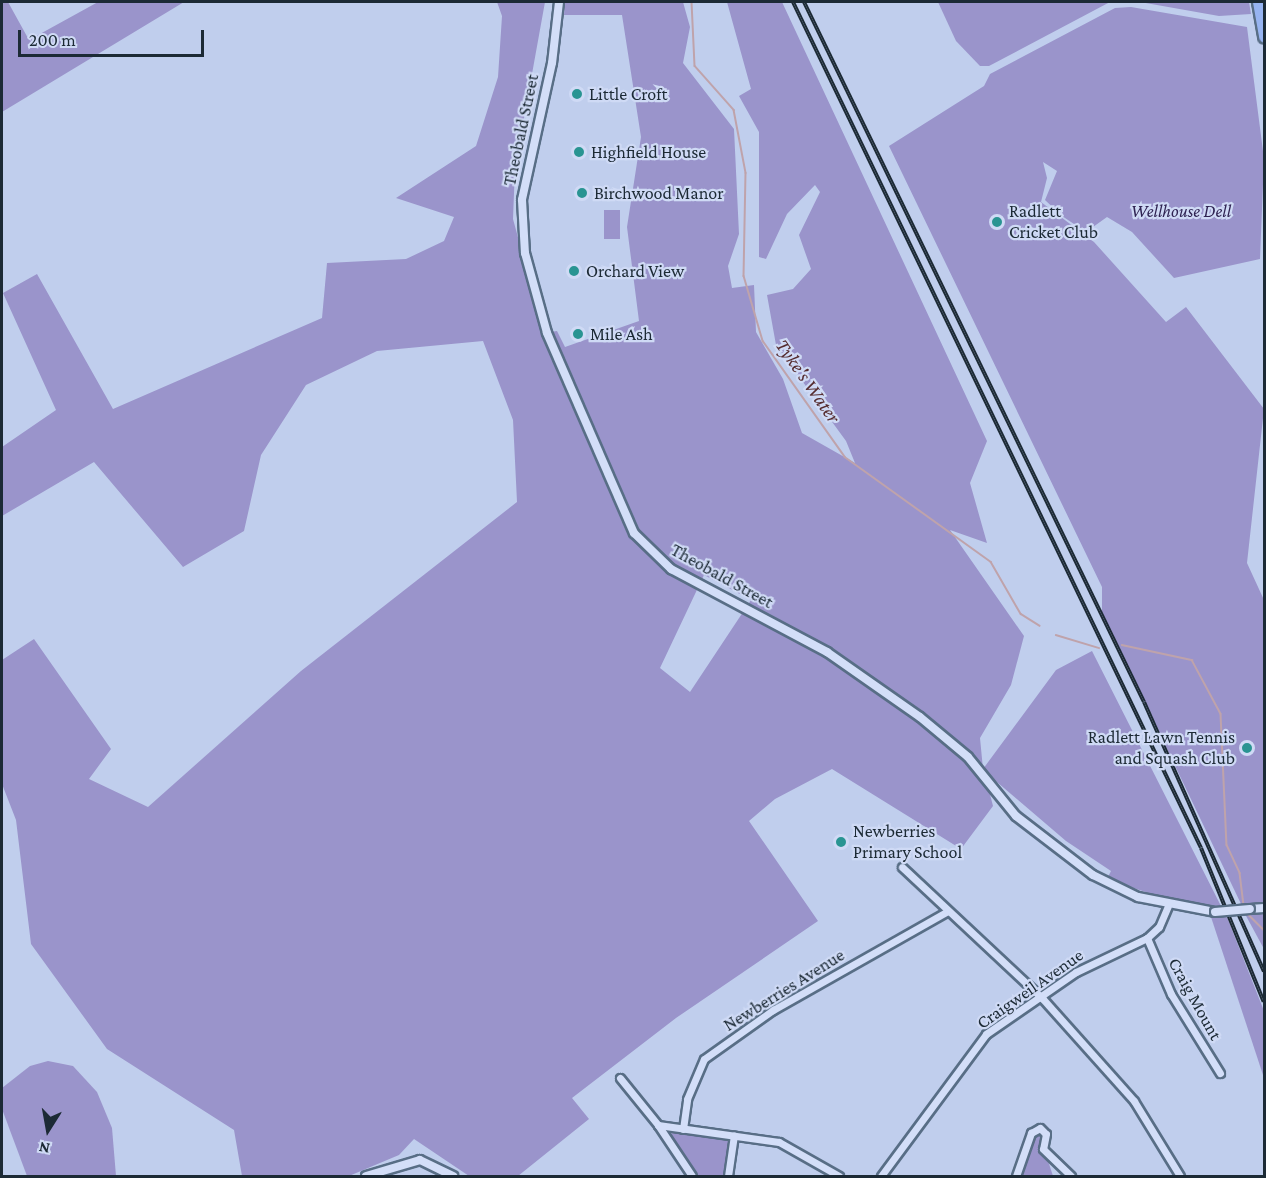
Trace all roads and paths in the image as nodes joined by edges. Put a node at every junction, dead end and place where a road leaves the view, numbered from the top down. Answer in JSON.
{"nodes":[{"id":1,"x":559,"y":2,"type":"edge"},
{"id":2,"x":1258,"y":2,"type":"edge"},
{"id":3,"x":1264,"y":37,"type":"edge"},
{"id":4,"x":902,"y":867,"type":"dead end"},
{"id":5,"x":1168,"y":906,"type":"junction"},
{"id":6,"x":1264,"y":908,"type":"edge"},
{"id":7,"x":946,"y":912,"type":"junction"},
{"id":8,"x":1147,"y":938,"type":"junction"},
{"id":9,"x":1040,"y":996,"type":"junction"},
{"id":10,"x":1220,"y":1073,"type":"dead end"},
{"id":11,"x":620,"y":1078,"type":"dead end"},
{"id":12,"x":658,"y":1125,"type":"junction"},
{"id":13,"x":683,"y":1129,"type":"junction"},
{"id":14,"x":734,"y":1135,"type":"junction"},
{"id":15,"x":1059,"y":1174,"type":"edge"},
{"id":16,"x":366,"y":1176,"type":"edge"},
{"id":17,"x":453,"y":1176,"type":"edge"},
{"id":18,"x":692,"y":1176,"type":"edge"},
{"id":19,"x":728,"y":1176,"type":"edge"},
{"id":20,"x":839,"y":1176,"type":"edge"},
{"id":21,"x":880,"y":1176,"type":"edge"},
{"id":22,"x":1016,"y":1176,"type":"edge"},
{"id":23,"x":1071,"y":1176,"type":"edge"},
{"id":24,"x":1180,"y":1176,"type":"edge"}],
"edges":[{"from":1,"to":5,"type":"street","name":"Theobald Street"},
{"from":2,"to":3,"type":"main road"},
{"from":4,"to":7,"type":"street"},
{"from":5,"to":6,"type":"street","name":"Theobald Street","bridge":true},
{"from":5,"to":8,"type":"street","name":"Craigweil Avenue"},
{"from":7,"to":9,"type":"street"},
{"from":7,"to":13,"type":"street","name":"Newberries Avenue"},
{"from":8,"to":9,"type":"street","name":"Craigweil Avenue"},
{"from":8,"to":10,"type":"street","name":"Craig Mount"},
{"from":9,"to":21,"type":"street","name":"Craigweil Avenue"},
{"from":9,"to":24,"type":"street"},
{"from":11,"to":12,"type":"street"},
{"from":12,"to":13,"type":"street"},
{"from":12,"to":18,"type":"street"},
{"from":13,"to":14,"type":"street"},
{"from":14,"to":19,"type":"street"},
{"from":14,"to":20,"type":"street"},
{"from":15,"to":22,"type":"street"},
{"from":15,"to":23,"type":"street"},
{"from":16,"to":17,"type":"street"}]}
